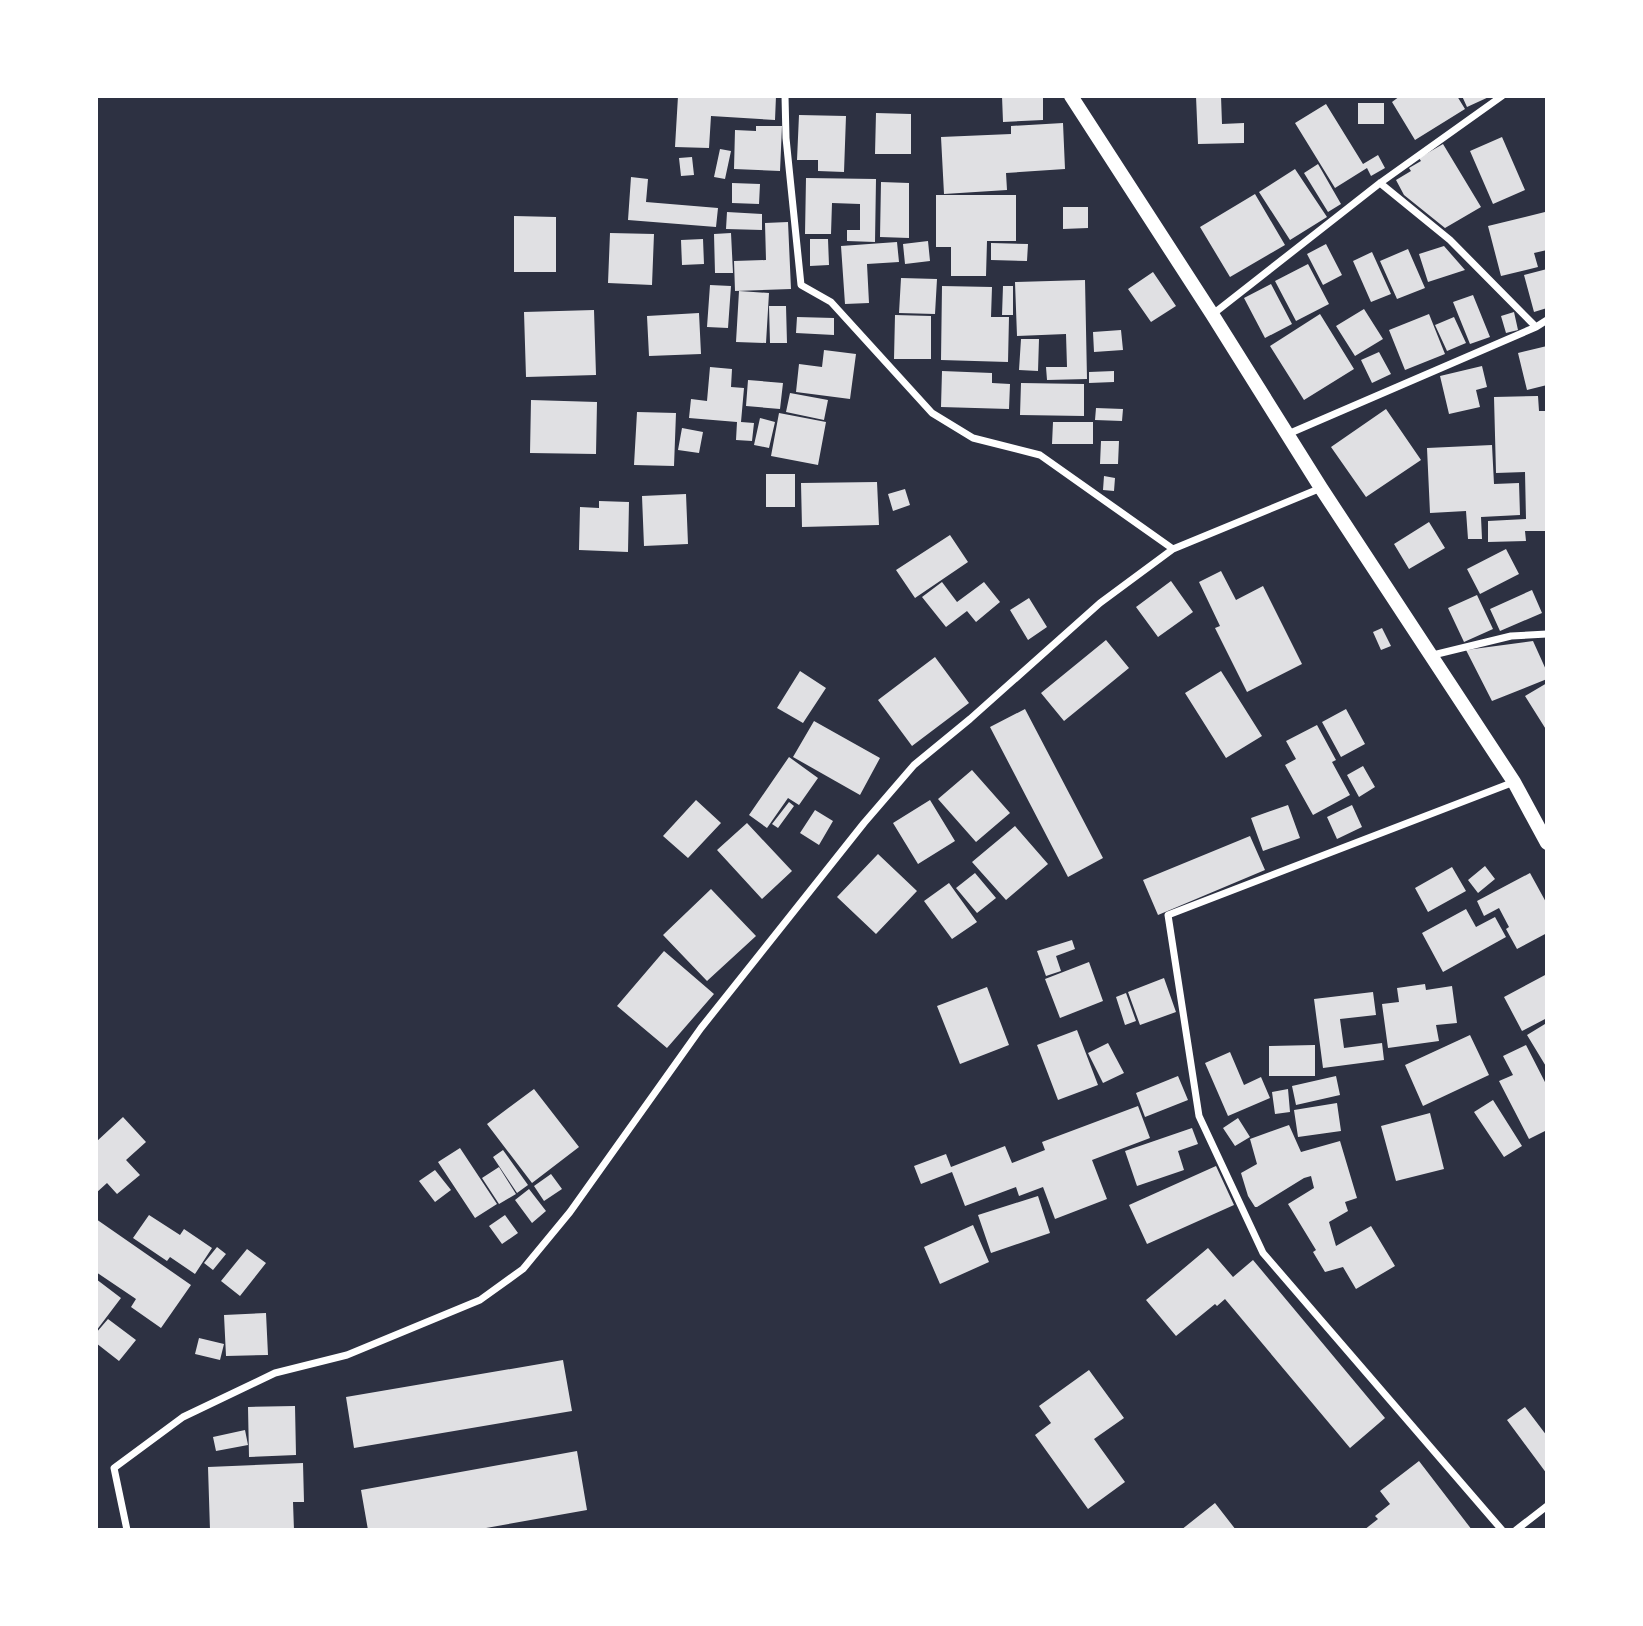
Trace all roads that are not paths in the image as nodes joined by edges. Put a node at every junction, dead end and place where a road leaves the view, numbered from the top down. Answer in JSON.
{"nodes":[{"id":1,"x":785,"y":96,"type":"edge"},
{"id":2,"x":1071,"y":96,"type":"edge"},
{"id":3,"x":1502,"y":96,"type":"edge"},
{"id":4,"x":1380,"y":183,"type":"junction"},
{"id":5,"x":1212,"y":314,"type":"junction"},
{"id":6,"x":1547,"y":320,"type":"edge"},
{"id":7,"x":1536,"y":327,"type":"junction"},
{"id":8,"x":1287,"y":434,"type":"junction"},
{"id":9,"x":1321,"y":488,"type":"junction"},
{"id":10,"x":1174,"y":549,"type":"junction"},
{"id":11,"x":1547,"y":634,"type":"edge"},
{"id":12,"x":1433,"y":655,"type":"junction"},
{"id":13,"x":1514,"y":782,"type":"junction"},
{"id":14,"x":1547,"y":843,"type":"edge"},
{"id":15,"x":1547,"y":1506,"type":"edge"},
{"id":16,"x":127,"y":1530,"type":"edge"},
{"id":17,"x":1502,"y":1530,"type":"edge"},
{"id":18,"x":1516,"y":1530,"type":"edge"}],
"edges":[{"from":1,"to":10,"type":"street"},
{"from":2,"to":5,"type":"main road"},
{"from":3,"to":4,"type":"street"},
{"from":4,"to":5,"type":"street"},
{"from":4,"to":7,"type":"street"},
{"from":5,"to":8,"type":"main road"},
{"from":6,"to":7,"type":"street"},
{"from":7,"to":8,"type":"street"},
{"from":8,"to":9,"type":"main road"},
{"from":9,"to":10,"type":"street"},
{"from":9,"to":12,"type":"main road"},
{"from":10,"to":16,"type":"street"},
{"from":11,"to":12,"type":"street"},
{"from":12,"to":13,"type":"main road"},
{"from":13,"to":14,"type":"main road"},
{"from":13,"to":17,"type":"street"},
{"from":15,"to":18,"type":"street"}]}
